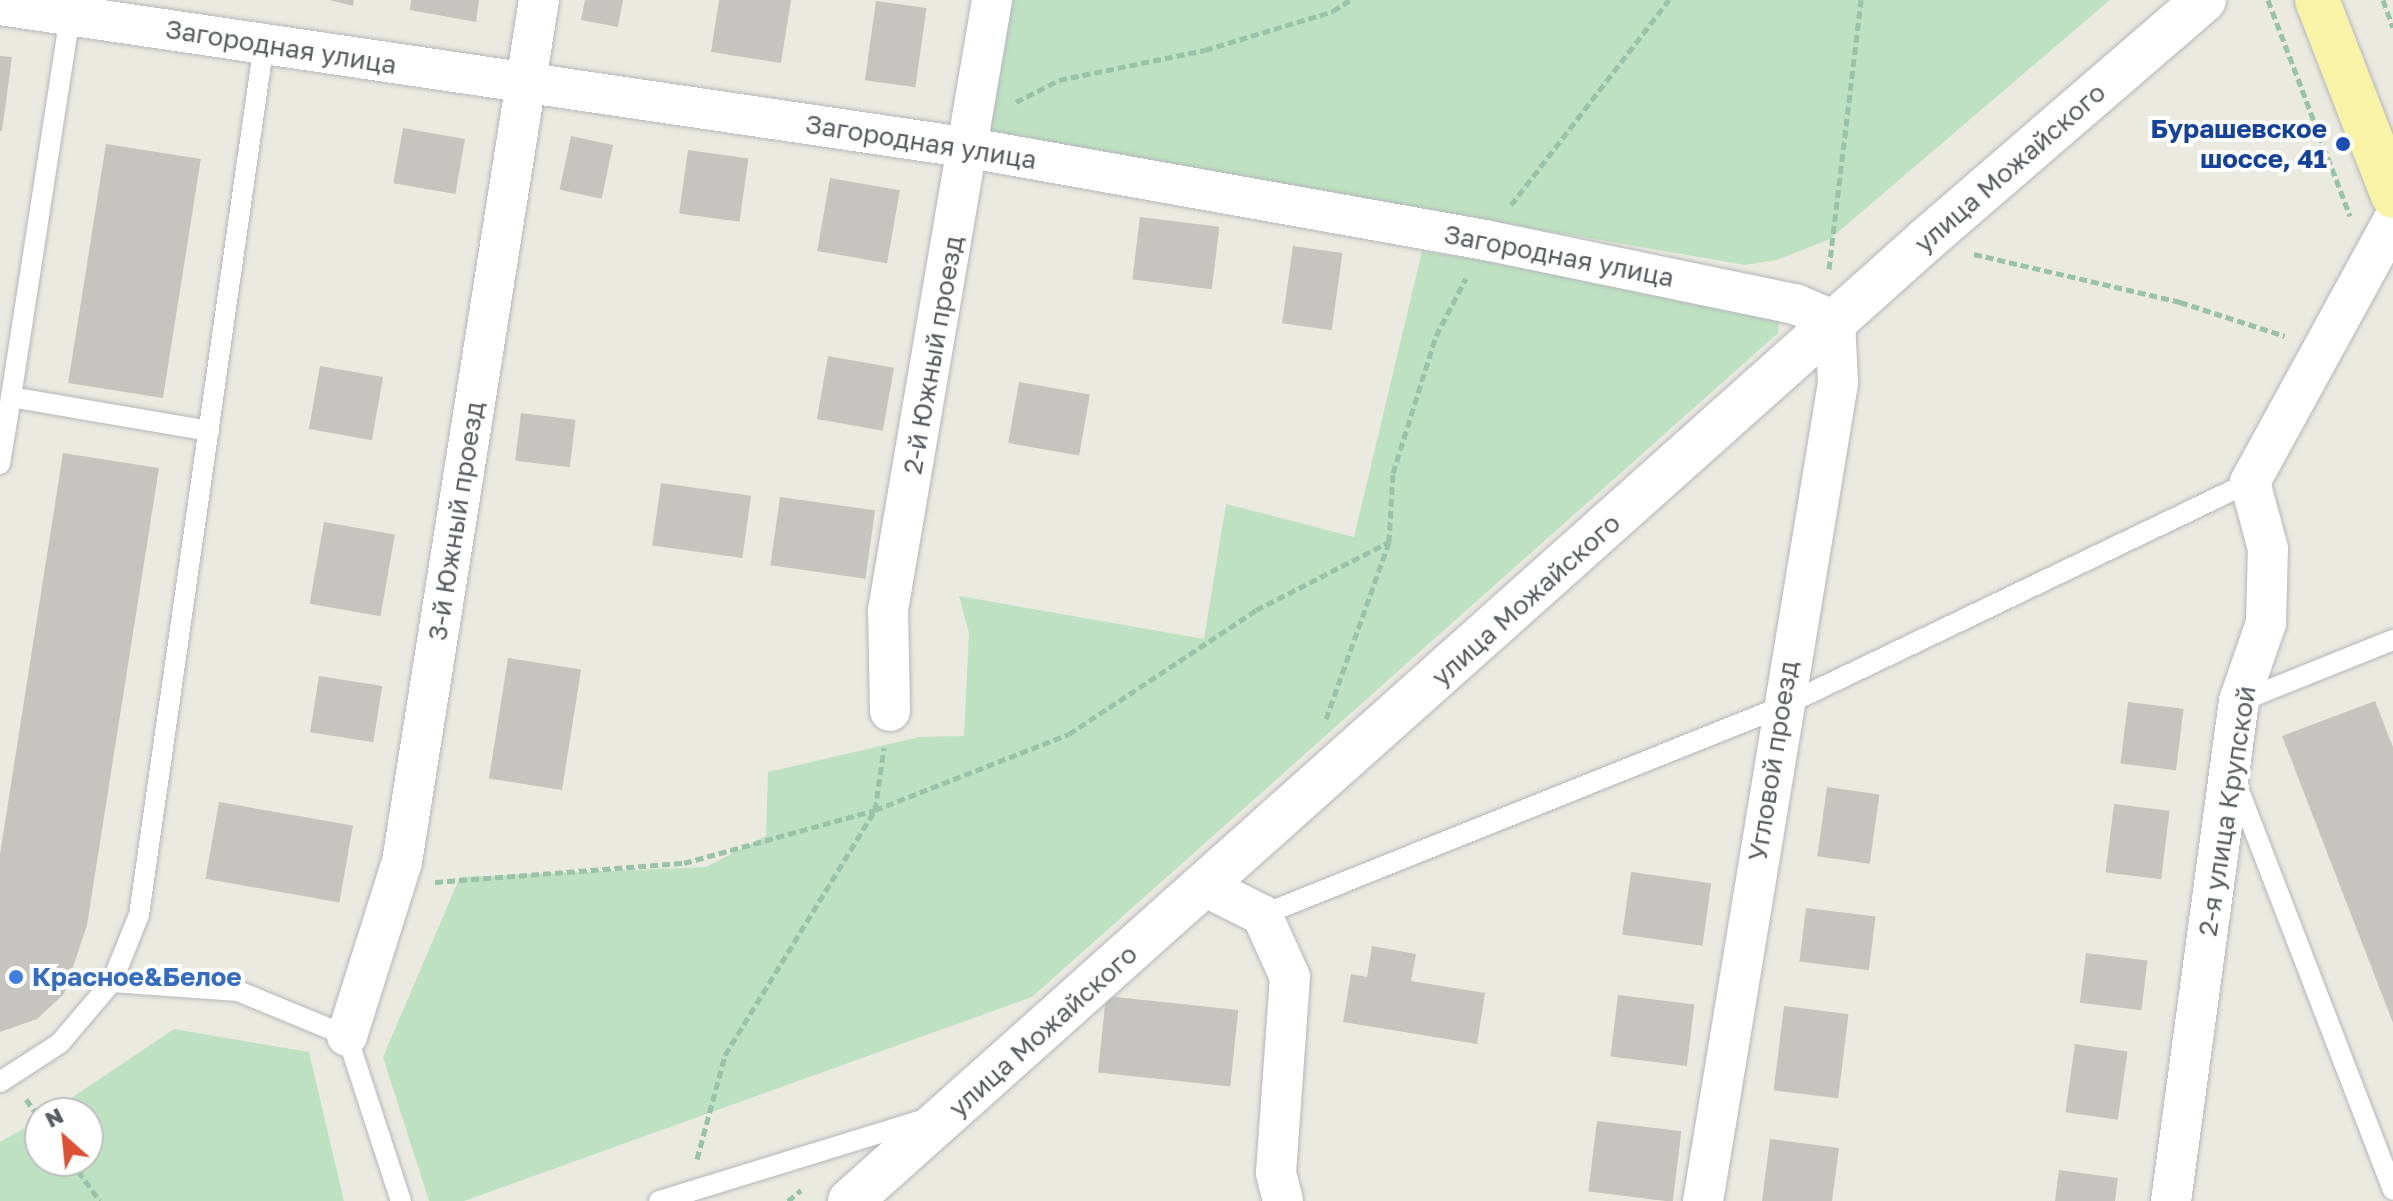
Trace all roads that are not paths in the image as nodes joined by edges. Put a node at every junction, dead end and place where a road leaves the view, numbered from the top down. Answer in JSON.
{"nodes":[{"id":1,"x":539,"y":0,"type":"edge"},
{"id":2,"x":992,"y":0,"type":"edge"},
{"id":3,"x":2204,"y":0,"type":"edge"},
{"id":4,"x":2317,"y":0,"type":"edge"},
{"id":5,"x":0,"y":5,"type":"edge"},
{"id":6,"x":71,"y":8,"type":"edge"},
{"id":7,"x":264,"y":43,"type":"junction"},
{"id":8,"x":526,"y":85,"type":"junction"},
{"id":9,"x":972,"y":135,"type":"junction"},
{"id":10,"x":2393,"y":196,"type":"edge"},
{"id":11,"x":2393,"y":221,"type":"edge"},
{"id":12,"x":1835,"y":321,"type":"junction"},
{"id":13,"x":11,"y":397,"type":"junction"},
{"id":14,"x":209,"y":431,"type":"junction"},
{"id":15,"x":0,"y":464,"type":"edge"},
{"id":16,"x":2250,"y":482,"type":"junction"},
{"id":17,"x":2393,"y":640,"type":"edge"},
{"id":18,"x":2239,"y":701,"type":"junction"},
{"id":19,"x":1781,"y":707,"type":"junction"},
{"id":20,"x":890,"y":711,"type":"road end"},
{"id":21,"x":2230,"y":766,"type":"junction"},
{"id":22,"x":1206,"y":887,"type":"junction"},
{"id":23,"x":1262,"y":915,"type":"junction"},
{"id":24,"x":112,"y":982,"type":"junction"},
{"id":25,"x":347,"y":1036,"type":"junction"},
{"id":26,"x":0,"y":1082,"type":"edge"},
{"id":27,"x":953,"y":1112,"type":"junction"},
{"id":28,"x":2393,"y":1190,"type":"edge"},
{"id":29,"x":401,"y":1201,"type":"edge"},
{"id":30,"x":659,"y":1201,"type":"edge"},
{"id":31,"x":850,"y":1201,"type":"edge"},
{"id":32,"x":1283,"y":1201,"type":"edge"},
{"id":33,"x":1703,"y":1201,"type":"edge"},
{"id":34,"x":2171,"y":1201,"type":"edge"}],
"edges":[{"from":1,"to":8,"type":"street","name":"3-й Южный проезд"},
{"from":2,"to":9,"type":"street","name":"2-й Южный проезд"},
{"from":3,"to":12,"type":"main road","name":"улица Можайского"},
{"from":4,"to":10,"type":"main road"},
{"from":5,"to":6,"type":"street","name":"Загородная улица"},
{"from":6,"to":7,"type":"street","name":"Загородная улица"},
{"from":6,"to":13,"type":"lane"},
{"from":7,"to":8,"type":"street","name":"Загородная улица"},
{"from":7,"to":14,"type":"lane"},
{"from":8,"to":9,"type":"street","name":"Загородная улица"},
{"from":8,"to":25,"type":"street","name":"3-й Южный проезд"},
{"from":9,"to":12,"type":"street","name":"Загородная улица"},
{"from":9,"to":20,"type":"street","name":"2-й Южный проезд"},
{"from":11,"to":16,"type":"street"},
{"from":12,"to":19,"type":"street","name":"Угловой проезд"},
{"from":12,"to":22,"type":"main road","name":"улица Можайского"},
{"from":13,"to":14,"type":"lane"},
{"from":13,"to":15,"type":"lane"},
{"from":14,"to":24,"type":"lane"},
{"from":16,"to":18,"type":"street","name":"2-я улица Крупской"},
{"from":16,"to":19,"type":"lane"},
{"from":17,"to":18,"type":"lane"},
{"from":18,"to":21,"type":"street","name":"2-я улица Крупской"},
{"from":19,"to":23,"type":"lane"},
{"from":19,"to":33,"type":"street","name":"Угловой проезд"},
{"from":21,"to":28,"type":"lane"},
{"from":21,"to":34,"type":"street","name":"2-я улица Крупской"},
{"from":22,"to":23,"type":"street"},
{"from":22,"to":27,"type":"main road","name":"улица Можайского"},
{"from":23,"to":32,"type":"street"},
{"from":24,"to":25,"type":"lane"},
{"from":24,"to":26,"type":"lane"},
{"from":25,"to":29,"type":"lane"},
{"from":27,"to":30,"type":"lane"},
{"from":27,"to":31,"type":"main road","name":"улица Можайского"}]}
